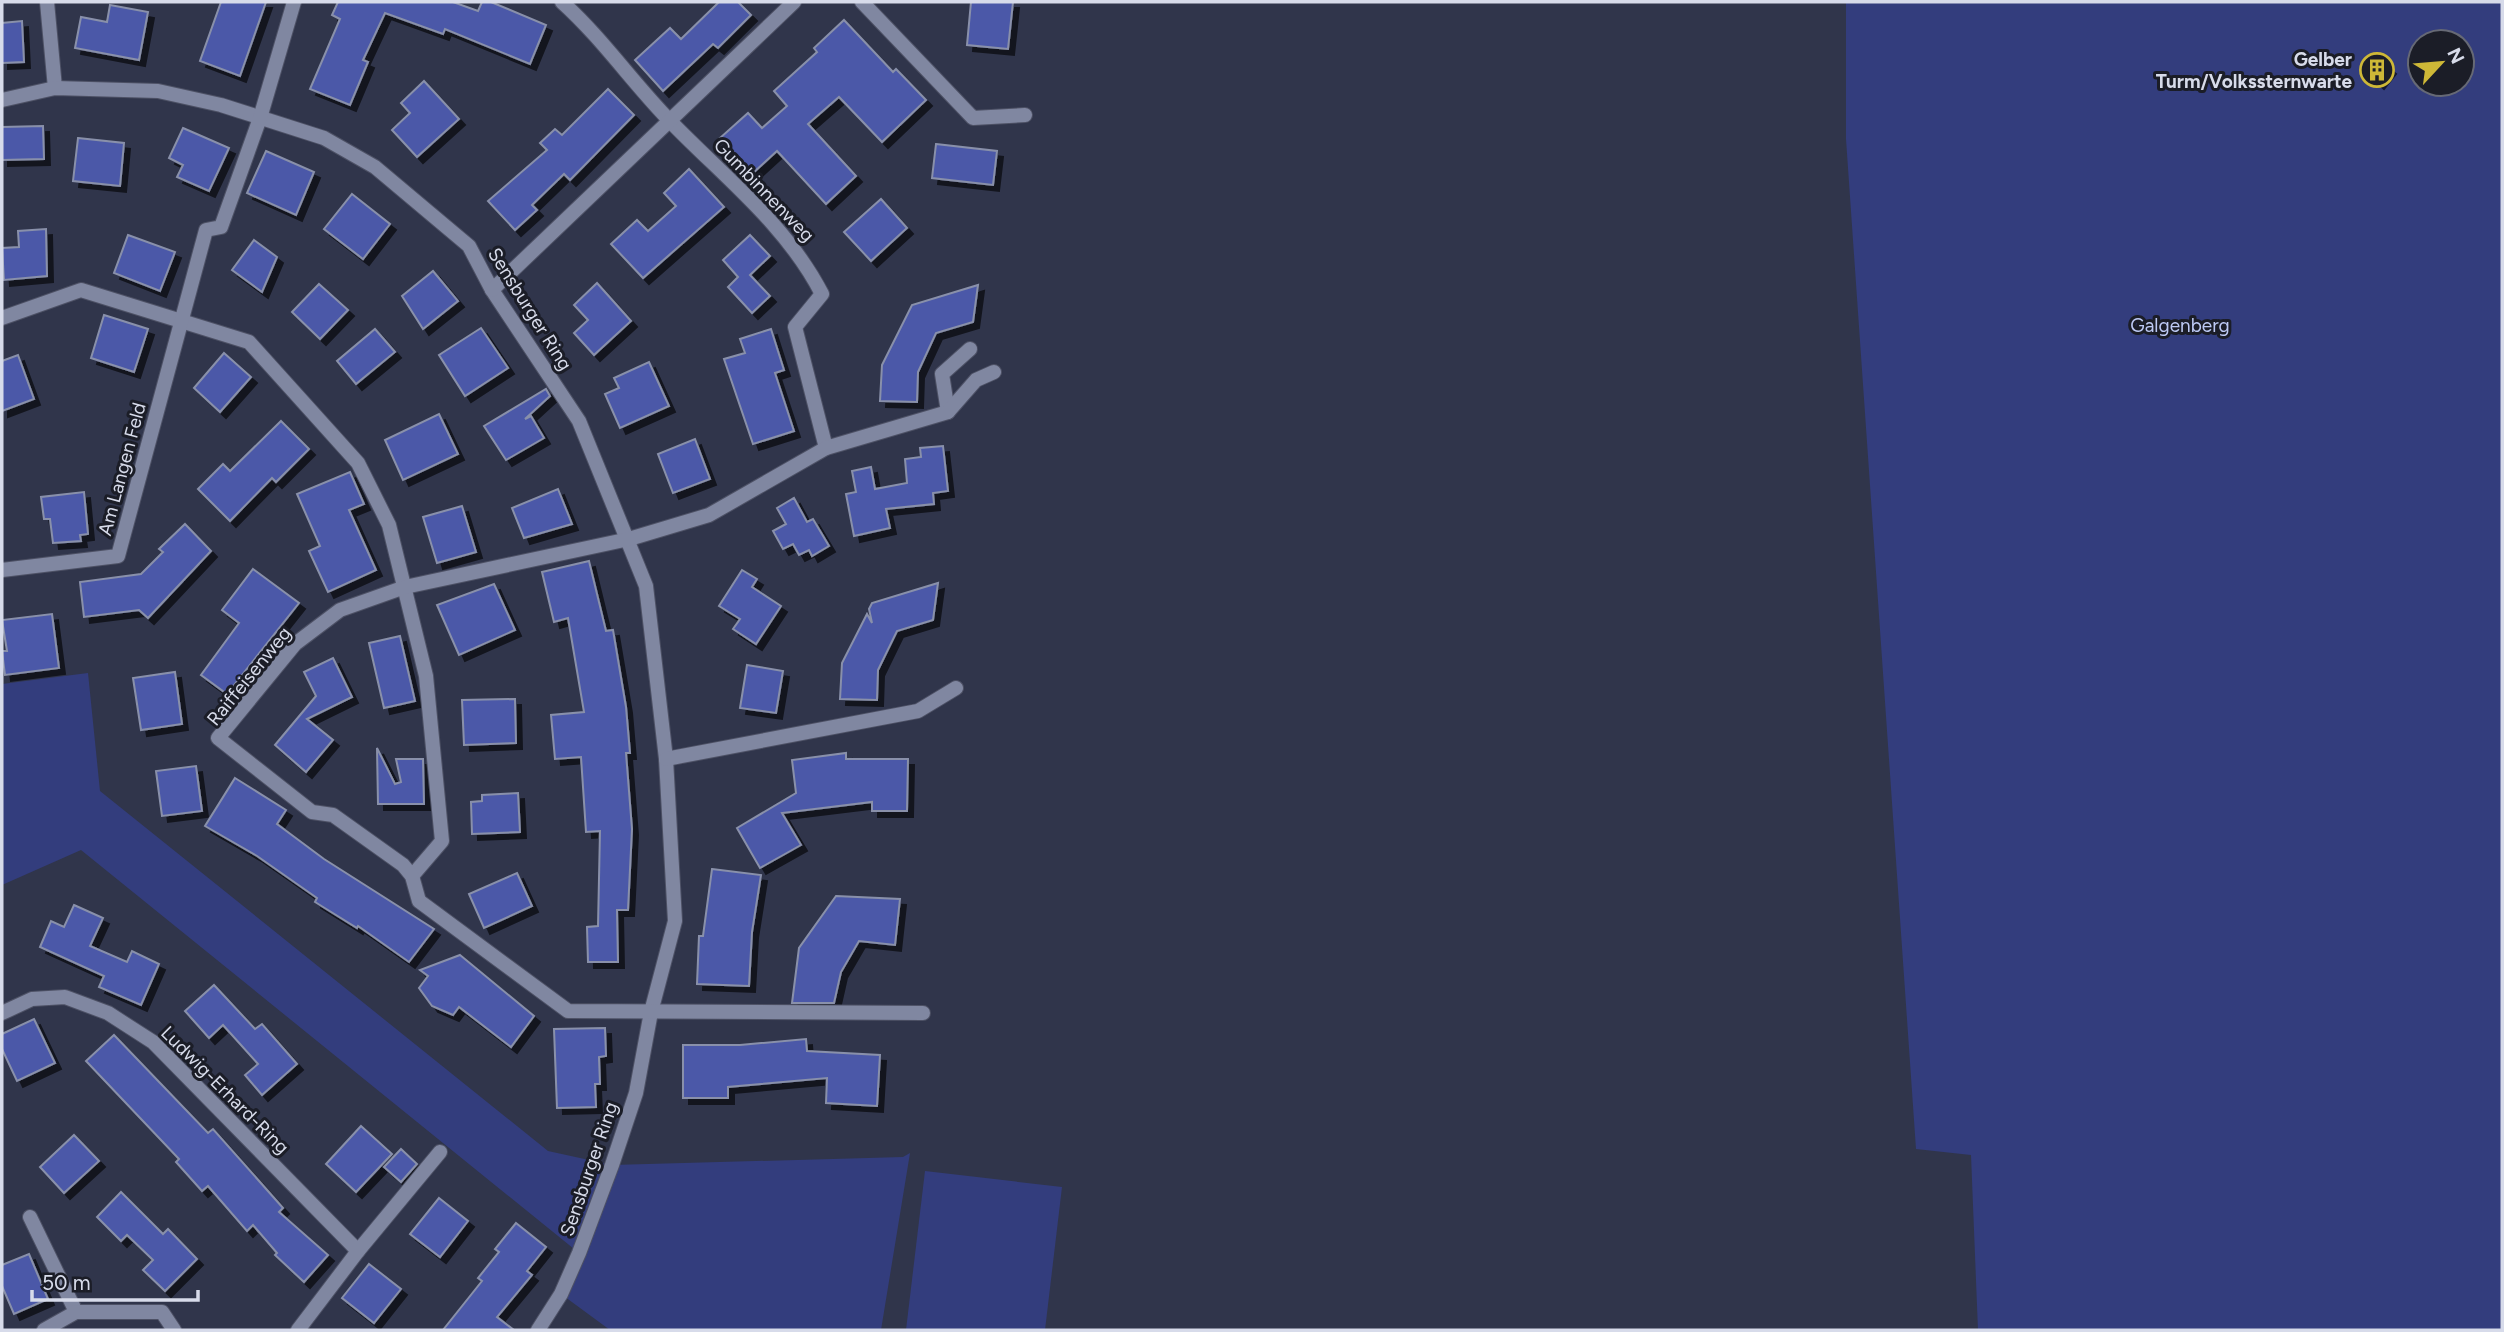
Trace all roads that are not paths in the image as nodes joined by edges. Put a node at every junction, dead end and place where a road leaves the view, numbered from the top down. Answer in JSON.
{"nodes":[{"id":1,"x":47,"y":2,"type":"edge"},
{"id":2,"x":294,"y":2,"type":"edge"},
{"id":3,"x":562,"y":2,"type":"edge"},
{"id":4,"x":794,"y":2,"type":"edge"},
{"id":5,"x":862,"y":2,"type":"edge"},
{"id":6,"x":55,"y":88,"type":"junction"},
{"id":7,"x":2,"y":100,"type":"edge"},
{"id":8,"x":1025,"y":115,"type":"dead end"},
{"id":9,"x":260,"y":118,"type":"junction"},
{"id":10,"x":668,"y":119,"type":"junction"},
{"id":11,"x":492,"y":290,"type":"junction"},
{"id":12,"x":2,"y":317,"type":"edge"},
{"id":13,"x":182,"y":319,"type":"junction"},
{"id":14,"x":970,"y":349,"type":"dead end"},
{"id":15,"x":994,"y":372,"type":"dead end"},
{"id":16,"x":948,"y":412,"type":"junction"},
{"id":17,"x":826,"y":448,"type":"junction"},
{"id":18,"x":629,"y":539,"type":"junction"},
{"id":19,"x":2,"y":570,"type":"edge"},
{"id":20,"x":405,"y":587,"type":"junction"},
{"id":21,"x":956,"y":688,"type":"dead end"},
{"id":22,"x":666,"y":759,"type":"junction"},
{"id":23,"x":412,"y":876,"type":"junction"},
{"id":24,"x":651,"y":1012,"type":"junction"},
{"id":25,"x":2,"y":1013,"type":"edge"},
{"id":26,"x":923,"y":1013,"type":"dead end"},
{"id":27,"x":440,"y":1152,"type":"dead end"},
{"id":28,"x":30,"y":1217,"type":"dead end"},
{"id":29,"x":358,"y":1251,"type":"junction"},
{"id":30,"x":76,"y":1312,"type":"junction"},
{"id":31,"x":44,"y":1330,"type":"edge"},
{"id":32,"x":174,"y":1330,"type":"edge"},
{"id":33,"x":298,"y":1330,"type":"edge"},
{"id":34,"x":538,"y":1330,"type":"edge"}],
"edges":[{"from":1,"to":6,"type":"street"},
{"from":2,"to":9,"type":"street"},
{"from":3,"to":10,"type":"street"},
{"from":4,"to":10,"type":"street"},
{"from":5,"to":8,"type":"street"},
{"from":6,"to":7,"type":"street","name":"Sensburger Ring"},
{"from":6,"to":9,"type":"street","name":"Sensburger Ring"},
{"from":9,"to":11,"type":"street","name":"Sensburger Ring"},
{"from":9,"to":13,"type":"street","name":"Am Langen Feld"},
{"from":10,"to":11,"type":"street"},
{"from":10,"to":17,"type":"street","name":"Gumbinnenweg"},
{"from":11,"to":18,"type":"street","name":"Sensburger Ring"},
{"from":12,"to":13,"type":"street"},
{"from":13,"to":19,"type":"street","name":"Am Langen Feld"},
{"from":13,"to":20,"type":"street"},
{"from":14,"to":16,"type":"street"},
{"from":15,"to":16,"type":"street"},
{"from":16,"to":17,"type":"street"},
{"from":17,"to":18,"type":"street"},
{"from":18,"to":20,"type":"street","name":"Raiffeisenweg"},
{"from":18,"to":22,"type":"street","name":"Sensburger Ring"},
{"from":20,"to":23,"type":"street"},
{"from":20,"to":23,"type":"street","name":"Raiffeisenweg"},
{"from":21,"to":22,"type":"street"},
{"from":22,"to":24,"type":"street","name":"Sensburger Ring"},
{"from":23,"to":24,"type":"street","name":"Raiffeisenweg"},
{"from":24,"to":26,"type":"street"},
{"from":24,"to":34,"type":"street","name":"Sensburger Ring"},
{"from":25,"to":29,"type":"street","name":"Ludwig-Erhard-Ring"},
{"from":27,"to":29,"type":"street"},
{"from":28,"to":30,"type":"street"},
{"from":29,"to":33,"type":"street"},
{"from":30,"to":31,"type":"street"},
{"from":30,"to":32,"type":"street"}]}
